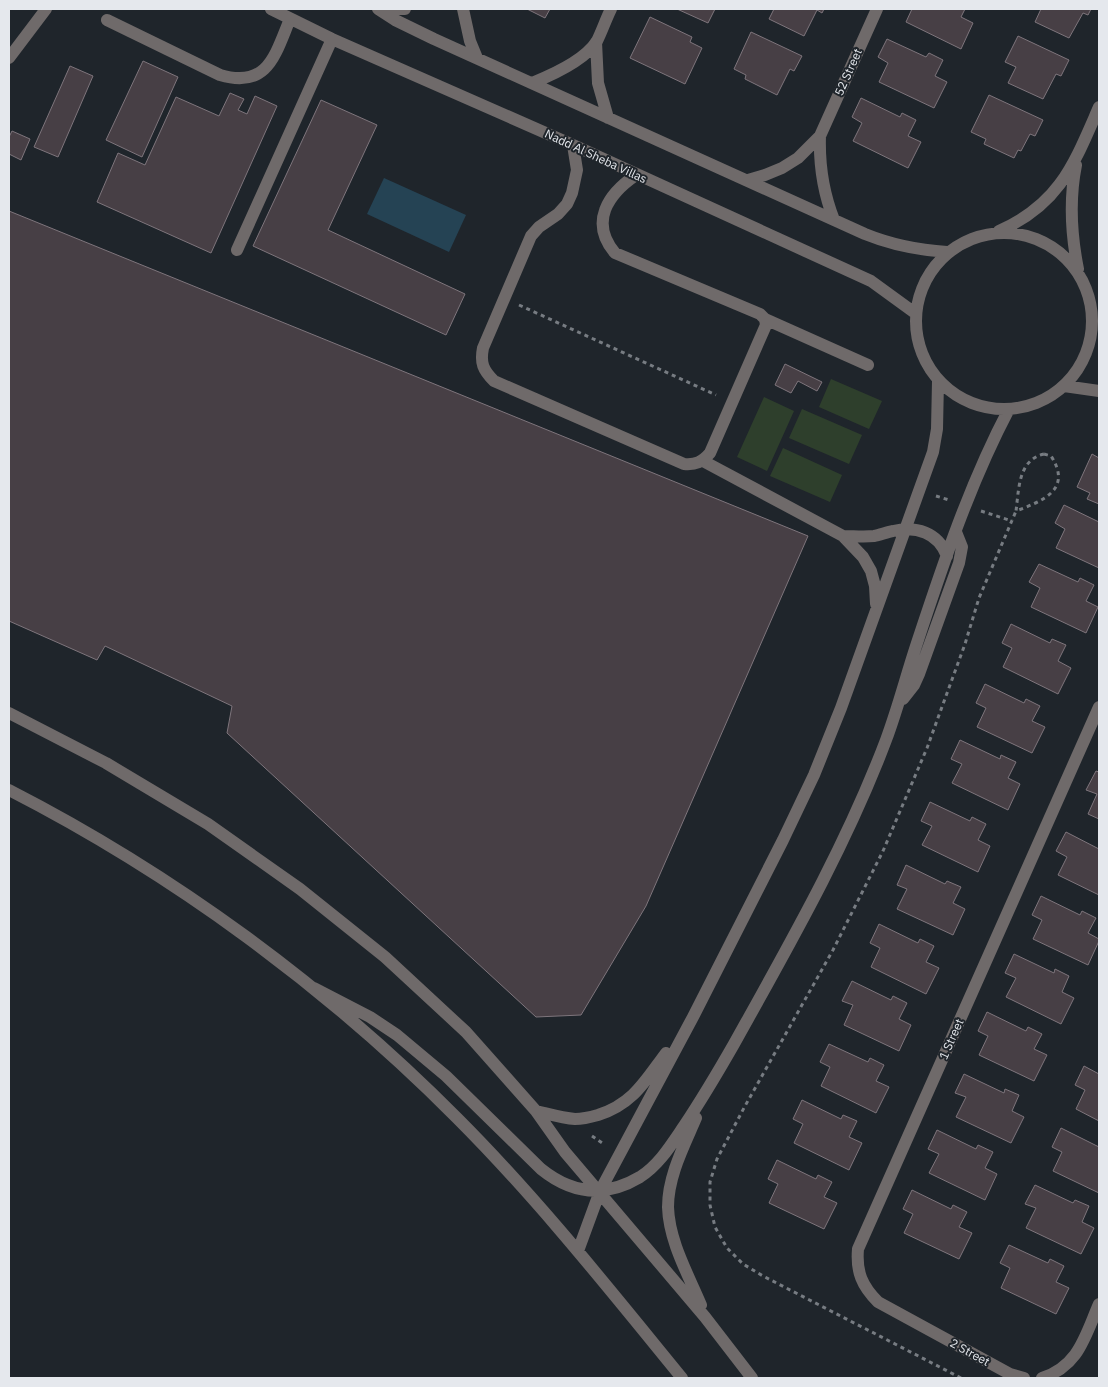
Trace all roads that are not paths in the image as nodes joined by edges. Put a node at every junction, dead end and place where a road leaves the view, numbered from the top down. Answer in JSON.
{"nodes":[{"id":1,"x":46,"y":9,"type":"edge"},
{"id":2,"x":271,"y":9,"type":"edge"},
{"id":3,"x":378,"y":9,"type":"edge"},
{"id":4,"x":405,"y":9,"type":"edge"},
{"id":5,"x":463,"y":9,"type":"edge"},
{"id":6,"x":611,"y":9,"type":"edge"},
{"id":7,"x":877,"y":9,"type":"edge"},
{"id":8,"x":290,"y":18,"type":"junction"},
{"id":9,"x":107,"y":20,"type":"dead end"},
{"id":10,"x":332,"y":39,"type":"junction"},
{"id":11,"x":596,"y":42,"type":"junction"},
{"id":12,"x":9,"y":58,"type":"edge"},
{"id":13,"x":477,"y":58,"type":"junction"},
{"id":14,"x":532,"y":83,"type":"junction"},
{"id":15,"x":1099,"y":107,"type":"edge"},
{"id":16,"x":608,"y":118,"type":"junction"},
{"id":17,"x":820,"y":136,"type":"junction"},
{"id":18,"x":573,"y":145,"type":"junction"},
{"id":19,"x":1079,"y":153,"type":"junction"},
{"id":20,"x":636,"y":175,"type":"junction"},
{"id":21,"x":748,"y":180,"type":"junction"},
{"id":22,"x":834,"y":220,"type":"junction"},
{"id":23,"x":995,"y":232,"type":"junction"},
{"id":24,"x":237,"y":250,"type":"dead end"},
{"id":25,"x":947,"y":252,"type":"junction"},
{"id":26,"x":1078,"y":271,"type":"junction"},
{"id":27,"x":915,"y":313,"type":"junction"},
{"id":28,"x":765,"y":319,"type":"junction"},
{"id":29,"x":1096,"y":319,"type":"edge"},
{"id":30,"x":868,"y":364,"type":"dead end"},
{"id":31,"x":938,"y":380,"type":"junction"},
{"id":32,"x":1064,"y":386,"type":"junction"},
{"id":33,"x":1099,"y":391,"type":"edge"},
{"id":34,"x":1009,"y":409,"type":"junction"},
{"id":35,"x":702,"y":461,"type":"junction"},
{"id":36,"x":906,"y":529,"type":"junction"},
{"id":37,"x":956,"y":532,"type":"junction"},
{"id":38,"x":843,"y":536,"type":"junction"},
{"id":39,"x":946,"y":556,"type":"junction"},
{"id":40,"x":874,"y":618,"type":"junction"},
{"id":41,"x":898,"y":705,"type":"junction"},
{"id":42,"x":1099,"y":707,"type":"edge"},
{"id":43,"x":9,"y":713,"type":"edge"},
{"id":44,"x":9,"y":790,"type":"edge"},
{"id":45,"x":314,"y":988,"type":"junction"},
{"id":46,"x":693,"y":1017,"type":"junction"},
{"id":47,"x":707,"y":1092,"type":"junction"},
{"id":48,"x":536,"y":1111,"type":"junction"},
{"id":49,"x":600,"y":1191,"type":"junction"},
{"id":50,"x":578,"y":1251,"type":"junction"},
{"id":51,"x":1099,"y":1304,"type":"edge"},
{"id":52,"x":706,"y":1317,"type":"junction"},
{"id":53,"x":944,"y":1338,"type":"joint"},
{"id":54,"x":682,"y":1378,"type":"edge"},
{"id":55,"x":752,"y":1378,"type":"edge"},
{"id":56,"x":1024,"y":1378,"type":"edge"},
{"id":57,"x":1042,"y":1378,"type":"edge"}],
"edges":[{"from":1,"to":12,"type":"street"},
{"from":2,"to":8,"type":"street","name":"Nadd Al Sheba Villas"},
{"from":3,"to":4,"type":"street"},
{"from":3,"to":13,"type":"street"},
{"from":5,"to":13,"type":"street"},
{"from":6,"to":11,"type":"street"},
{"from":7,"to":17,"type":"street","name":"52 Street"},
{"from":8,"to":9,"type":"street"},
{"from":8,"to":10,"type":"street","name":"Nadd Al Sheba Villas"},
{"from":10,"to":18,"type":"street","name":"Nadd Al Sheba Villas"},
{"from":10,"to":24,"type":"street"},
{"from":11,"to":14,"type":"street"},
{"from":11,"to":16,"type":"street"},
{"from":13,"to":14,"type":"street"},
{"from":14,"to":16,"type":"street"},
{"from":15,"to":19,"type":"street"},
{"from":16,"to":21,"type":"street"},
{"from":17,"to":21,"type":"street"},
{"from":17,"to":22,"type":"street"},
{"from":18,"to":20,"type":"street","name":"Nadd Al Sheba Villas"},
{"from":18,"to":35,"type":"street"},
{"from":19,"to":23,"type":"street"},
{"from":19,"to":26,"type":"street"},
{"from":20,"to":27,"type":"street","name":"Nadd Al Sheba Villas"},
{"from":20,"to":28,"type":"street"},
{"from":21,"to":22,"type":"street"},
{"from":22,"to":25,"type":"street"},
{"from":23,"to":25,"type":"street"},
{"from":23,"to":26,"type":"street"},
{"from":25,"to":27,"type":"street"},
{"from":26,"to":29,"type":"street"},
{"from":27,"to":31,"type":"street"},
{"from":28,"to":30,"type":"street"},
{"from":28,"to":35,"type":"street"},
{"from":29,"to":32,"type":"street"},
{"from":31,"to":34,"type":"street"},
{"from":31,"to":36,"type":"street"},
{"from":32,"to":33,"type":"street"},
{"from":32,"to":34,"type":"street"},
{"from":34,"to":37,"type":"street"},
{"from":35,"to":38,"type":"street"},
{"from":36,"to":38,"type":"street"},
{"from":36,"to":39,"type":"street"},
{"from":36,"to":40,"type":"street"},
{"from":37,"to":39,"type":"street"},
{"from":37,"to":41,"type":"street"},
{"from":38,"to":40,"type":"street"},
{"from":39,"to":41,"type":"street"},
{"from":40,"to":46,"type":"street"},
{"from":41,"to":47,"type":"street"},
{"from":42,"to":53,"type":"street","name":"1 Street"},
{"from":43,"to":48,"type":"street"},
{"from":44,"to":45,"type":"street"},
{"from":45,"to":49,"type":"street"},
{"from":45,"to":50,"type":"street"},
{"from":46,"to":48,"type":"street"},
{"from":46,"to":49,"type":"street"},
{"from":47,"to":49,"type":"street"},
{"from":47,"to":52,"type":"street"},
{"from":48,"to":49,"type":"street"},
{"from":49,"to":50,"type":"street"},
{"from":49,"to":52,"type":"street"},
{"from":50,"to":54,"type":"street"},
{"from":51,"to":57,"type":"street"},
{"from":52,"to":55,"type":"street"},
{"from":53,"to":56,"type":"street","name":"2 Street"}]}
